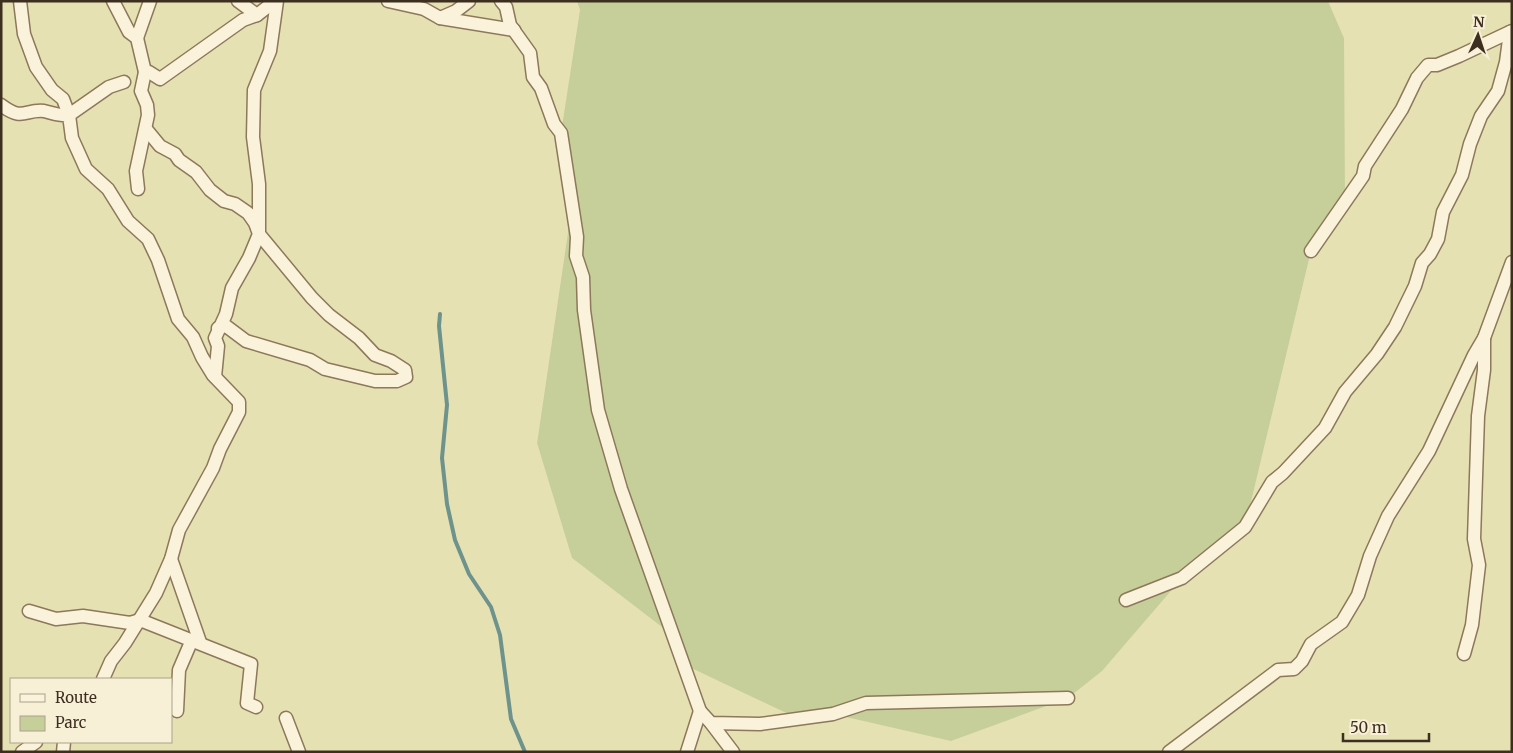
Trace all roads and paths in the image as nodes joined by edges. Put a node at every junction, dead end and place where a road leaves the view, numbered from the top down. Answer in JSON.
{"nodes":[{"id":1,"x":20,"y":1,"type":"edge"},
{"id":2,"x":113,"y":1,"type":"edge"},
{"id":3,"x":150,"y":1,"type":"edge"},
{"id":4,"x":238,"y":1,"type":"edge"},
{"id":5,"x":276,"y":1,"type":"edge"},
{"id":6,"x":388,"y":1,"type":"edge"},
{"id":7,"x":469,"y":1,"type":"edge"},
{"id":8,"x":501,"y":1,"type":"edge"},
{"id":9,"x":257,"y":15,"type":"junction"},
{"id":10,"x":440,"y":18,"type":"junction"},
{"id":11,"x":514,"y":30,"type":"junction"},
{"id":12,"x":1511,"y":31,"type":"edge"},
{"id":13,"x":137,"y":38,"type":"junction"},
{"id":14,"x":145,"y":72,"type":"junction"},
{"id":15,"x":124,"y":82,"type":"dead end"},
{"id":16,"x":1,"y":105,"type":"edge"},
{"id":17,"x":68,"y":114,"type":"junction"},
{"id":18,"x":146,"y":130,"type":"junction"},
{"id":19,"x":138,"y":189,"type":"dead end"},
{"id":20,"x":259,"y":234,"type":"junction"},
{"id":21,"x":1311,"y":251,"type":"dead end"},
{"id":22,"x":1512,"y":262,"type":"edge"},
{"id":23,"x":218,"y":328,"type":"junction"},
{"id":24,"x":1484,"y":338,"type":"junction"},
{"id":25,"x":215,"y":377,"type":"junction"},
{"id":26,"x":171,"y":559,"type":"junction"},
{"id":27,"x":1126,"y":600,"type":"dead end"},
{"id":28,"x":29,"y":611,"type":"dead end"},
{"id":29,"x":140,"y":620,"type":"junction"},
{"id":30,"x":200,"y":642,"type":"junction"},
{"id":31,"x":1464,"y":654,"type":"dead end"},
{"id":32,"x":103,"y":678,"type":"edge"},
{"id":33,"x":1068,"y":698,"type":"dead end"},
{"id":34,"x":256,"y":707,"type":"dead end"},
{"id":35,"x":177,"y":711,"type":"dead end"},
{"id":36,"x":700,"y":711,"type":"junction"},
{"id":37,"x":286,"y":718,"type":"dead end"},
{"id":38,"x":711,"y":723,"type":"junction"},
{"id":39,"x":35,"y":743,"type":"edge"},
{"id":40,"x":22,"y":752,"type":"edge"},
{"id":41,"x":300,"y":752,"type":"edge"},
{"id":42,"x":687,"y":752,"type":"edge"},
{"id":43,"x":733,"y":752,"type":"edge"},
{"id":44,"x":1169,"y":752,"type":"edge"}],
"edges":[{"from":1,"to":17,"type":"street"},
{"from":2,"to":13,"type":"street"},
{"from":3,"to":13,"type":"street"},
{"from":4,"to":9,"type":"street"},
{"from":5,"to":9,"type":"street"},
{"from":5,"to":20,"type":"street"},
{"from":6,"to":10,"type":"street"},
{"from":7,"to":10,"type":"street"},
{"from":8,"to":11,"type":"street"},
{"from":9,"to":14,"type":"street"},
{"from":10,"to":11,"type":"street"},
{"from":11,"to":36,"type":"street"},
{"from":12,"to":21,"type":"street"},
{"from":12,"to":27,"type":"street"},
{"from":13,"to":14,"type":"street"},
{"from":14,"to":18,"type":"street"},
{"from":15,"to":17,"type":"street"},
{"from":16,"to":17,"type":"street"},
{"from":17,"to":25,"type":"street"},
{"from":18,"to":19,"type":"street"},
{"from":18,"to":20,"type":"street"},
{"from":20,"to":23,"type":"street"},
{"from":20,"to":23,"type":"street"},
{"from":22,"to":24,"type":"street"},
{"from":23,"to":25,"type":"street"},
{"from":24,"to":31,"type":"street"},
{"from":24,"to":44,"type":"street"},
{"from":25,"to":26,"type":"street"},
{"from":26,"to":29,"type":"street"},
{"from":26,"to":30,"type":"street"},
{"from":28,"to":29,"type":"street"},
{"from":29,"to":30,"type":"street"},
{"from":29,"to":32,"type":"street"},
{"from":30,"to":34,"type":"street"},
{"from":30,"to":35,"type":"street"},
{"from":33,"to":38,"type":"street"},
{"from":36,"to":38,"type":"street"},
{"from":36,"to":42,"type":"street"},
{"from":37,"to":41,"type":"street"},
{"from":38,"to":43,"type":"street"},
{"from":39,"to":40,"type":"street"}]}
